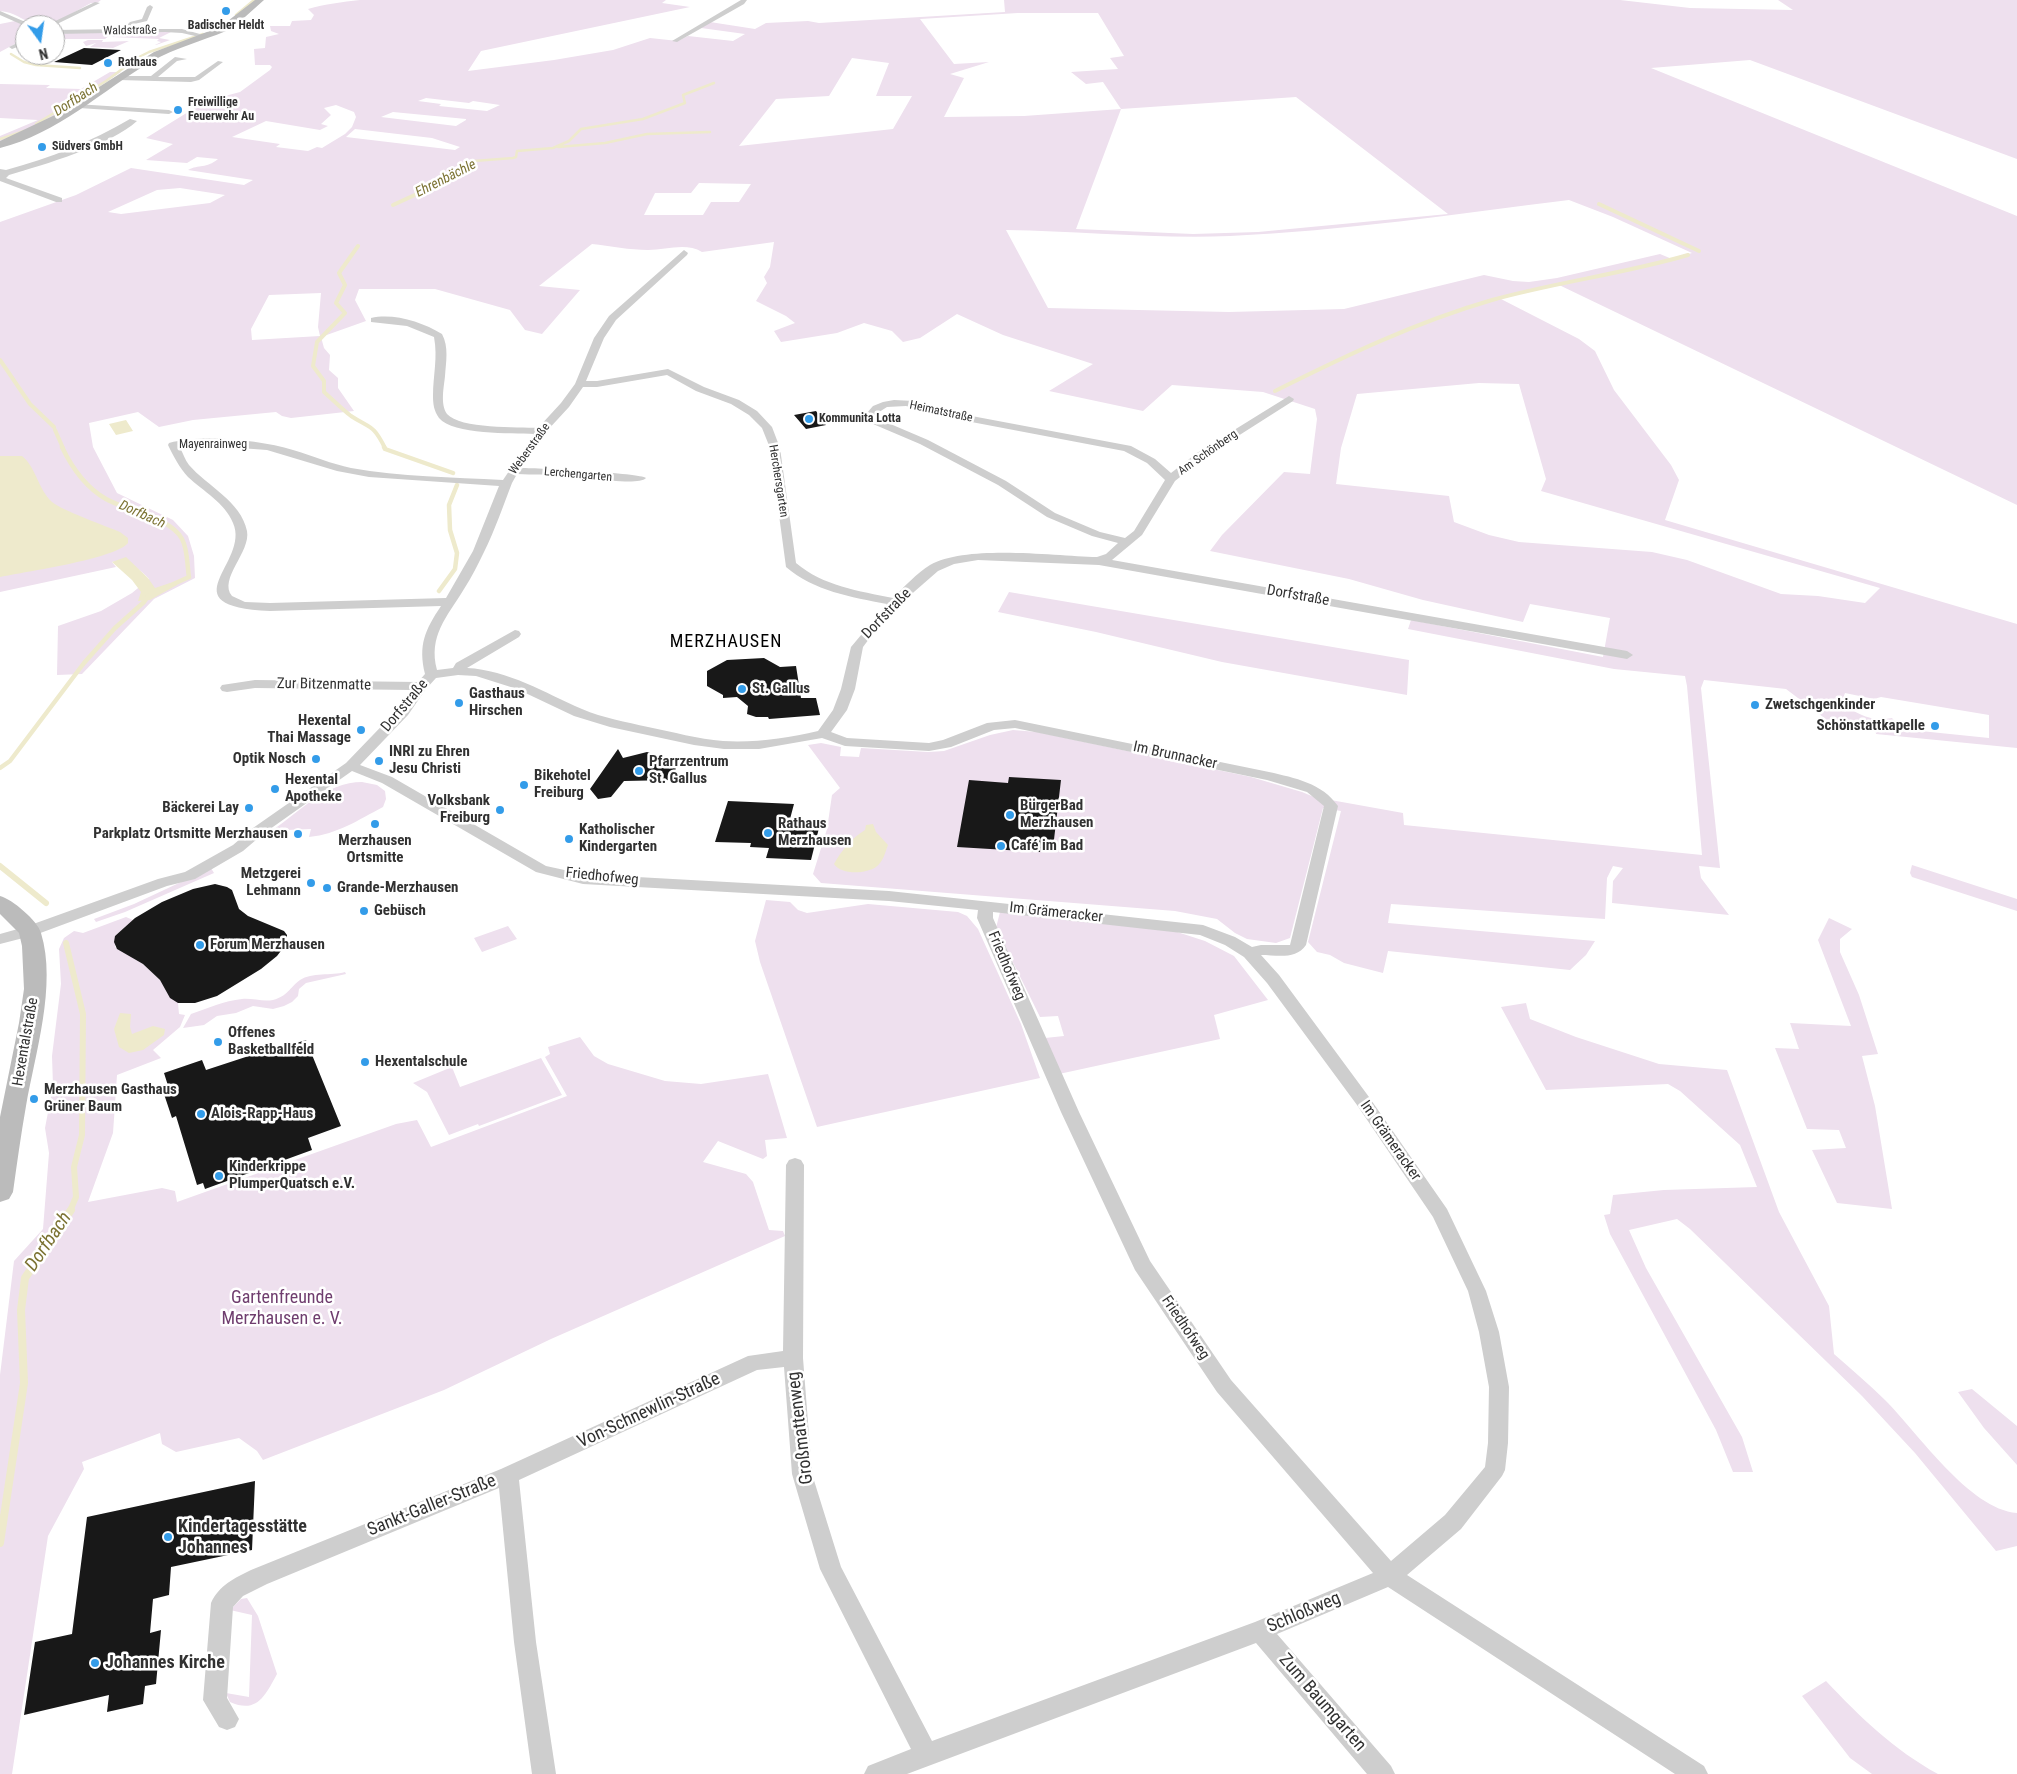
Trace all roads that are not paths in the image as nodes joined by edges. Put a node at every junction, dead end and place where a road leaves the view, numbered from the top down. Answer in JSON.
{"nodes":[{"id":1,"x":260,"y":0,"type":"edge"},
{"id":2,"x":744,"y":0,"type":"edge"},
{"id":3,"x":97,"y":3,"type":"dead end"},
{"id":4,"x":150,"y":7,"type":"dead end"},
{"id":5,"x":0,"y":13,"type":"edge"},
{"id":6,"x":65,"y":18,"type":"edge"},
{"id":7,"x":15,"y":19,"type":"edge"},
{"id":8,"x":119,"y":22,"type":"dead end"},
{"id":9,"x":132,"y":23,"type":"junction"},
{"id":10,"x":123,"y":31,"type":"junction"},
{"id":11,"x":65,"y":32,"type":"edge"},
{"id":12,"x":200,"y":35,"type":"junction"},
{"id":13,"x":675,"y":41,"type":"dead end"},
{"id":14,"x":15,"y":46,"type":"edge"},
{"id":15,"x":12,"y":48,"type":"dead end"},
{"id":16,"x":184,"y":59,"type":"dead end"},
{"id":17,"x":220,"y":62,"type":"dead end"},
{"id":18,"x":118,"y":78,"type":"junction"},
{"id":19,"x":148,"y":80,"type":"junction"},
{"id":20,"x":79,"y":106,"type":"junction"},
{"id":21,"x":169,"y":112,"type":"dead end"},
{"id":22,"x":133,"y":121,"type":"dead end"},
{"id":23,"x":0,"y":145,"type":"edge"},
{"id":24,"x":3,"y":172,"type":"edge"},
{"id":25,"x":59,"y":200,"type":"dead end"},
{"id":26,"x":684,"y":253,"type":"dead end"},
{"id":27,"x":374,"y":320,"type":"dead end"},
{"id":28,"x":580,"y":384,"type":"junction"},
{"id":29,"x":1289,"y":398,"type":"dead end"},
{"id":30,"x":541,"y":431,"type":"junction"},
{"id":31,"x":515,"y":471,"type":"junction"},
{"id":32,"x":642,"y":478,"type":"dead end"},
{"id":33,"x":1171,"y":479,"type":"junction"},
{"id":34,"x":506,"y":482,"type":"junction"},
{"id":35,"x":1127,"y":542,"type":"junction"},
{"id":36,"x":1099,"y":561,"type":"junction"},
{"id":37,"x":449,"y":602,"type":"junction"},
{"id":38,"x":896,"y":602,"type":"junction"},
{"id":39,"x":515,"y":634,"type":"dead end"},
{"id":40,"x":1627,"y":655,"type":"dead end"},
{"id":41,"x":458,"y":671,"type":"junction"},
{"id":42,"x":432,"y":675,"type":"junction"},
{"id":43,"x":421,"y":686,"type":"junction"},
{"id":44,"x":227,"y":688,"type":"dead end"},
{"id":45,"x":823,"y":734,"type":"junction"},
{"id":46,"x":351,"y":766,"type":"junction"},
{"id":47,"x":0,"y":904,"type":"edge"},
{"id":48,"x":986,"y":905,"type":"junction"},
{"id":49,"x":30,"y":931,"type":"junction"},
{"id":50,"x":0,"y":939,"type":"edge"},
{"id":51,"x":1250,"y":953,"type":"junction"},
{"id":52,"x":794,"y":1165,"type":"dead end"},
{"id":53,"x":0,"y":1192,"type":"edge"},
{"id":54,"x":793,"y":1358,"type":"junction"},
{"id":55,"x":508,"y":1475,"type":"junction"},
{"id":56,"x":1390,"y":1576,"type":"junction"},
{"id":57,"x":1260,"y":1631,"type":"junction"},
{"id":58,"x":227,"y":1719,"type":"dead end"},
{"id":59,"x":927,"y":1755,"type":"junction"},
{"id":60,"x":544,"y":1774,"type":"edge"},
{"id":61,"x":876,"y":1774,"type":"edge"},
{"id":62,"x":1383,"y":1774,"type":"edge"},
{"id":63,"x":1696,"y":1774,"type":"edge"}],
"edges":[{"from":1,"to":12,"type":"main road"},
{"from":2,"to":13,"type":"street"},
{"from":3,"to":6,"type":"street"},
{"from":4,"to":9,"type":"street"},
{"from":5,"to":7,"type":"street"},
{"from":8,"to":9,"type":"street"},
{"from":9,"to":10,"type":"street"},
{"from":10,"to":11,"type":"street","name":"Waldstraße"},
{"from":10,"to":12,"type":"street","name":"Waldstraße"},
{"from":12,"to":18,"type":"main road"},
{"from":14,"to":15,"type":"street"},
{"from":16,"to":19,"type":"street"},
{"from":17,"to":19,"type":"street"},
{"from":18,"to":19,"type":"street"},
{"from":18,"to":20,"type":"main road"},
{"from":20,"to":21,"type":"street"},
{"from":20,"to":23,"type":"main road"},
{"from":22,"to":24,"type":"street"},
{"from":24,"to":25,"type":"street"},
{"from":26,"to":28,"type":"street","name":"Weberstraße"},
{"from":27,"to":30,"type":"street"},
{"from":28,"to":30,"type":"street","name":"Weberstraße"},
{"from":28,"to":38,"type":"street","name":"Herchersgarten"},
{"from":29,"to":33,"type":"street","name":"Am Schönberg"},
{"from":30,"to":31,"type":"street","name":"Weberstraße"},
{"from":31,"to":32,"type":"street","name":"Lerchengarten"},
{"from":31,"to":34,"type":"street","name":"Weberstraße"},
{"from":33,"to":35,"type":"street","name":"Am Schönberg"},
{"from":33,"to":35,"type":"street","name":"Heimatstraße"},
{"from":34,"to":37,"type":"street","name":"Weberstraße"},
{"from":34,"to":37,"type":"street","name":"Mayenrainweg"},
{"from":35,"to":36,"type":"street","name":"Am Schönberg"},
{"from":36,"to":38,"type":"street","name":"Dorfstraße"},
{"from":36,"to":40,"type":"street","name":"Dorfstraße"},
{"from":37,"to":42,"type":"street","name":"Weberstraße"},
{"from":38,"to":45,"type":"street","name":"Dorfstraße"},
{"from":39,"to":41,"type":"street"},
{"from":41,"to":42,"type":"street","name":"Dorfstraße"},
{"from":41,"to":45,"type":"street","name":"Dorfstraße"},
{"from":42,"to":43,"type":"street","name":"Dorfstraße"},
{"from":43,"to":44,"type":"street","name":"Zur Bitzenmatte"},
{"from":43,"to":46,"type":"street","name":"Dorfstraße"},
{"from":45,"to":51,"type":"street","name":"Im Brunnacker"},
{"from":46,"to":48,"type":"street","name":"Friedhofweg"},
{"from":46,"to":49,"type":"street","name":"Dorfstraße"},
{"from":47,"to":49,"type":"main road"},
{"from":48,"to":51,"type":"street","name":"Im Grämeracker"},
{"from":48,"to":56,"type":"street","name":"Friedhofweg"},
{"from":49,"to":50,"type":"street","name":"Dorfstraße"},
{"from":49,"to":53,"type":"main road","name":"Hexentalstraße"},
{"from":51,"to":56,"type":"street","name":"Im Grämeracker"},
{"from":52,"to":54,"type":"street","name":"Großmattenweg"},
{"from":54,"to":55,"type":"street","name":"Von-Schnewlin-Straße"},
{"from":54,"to":59,"type":"street","name":"Großmattenweg"},
{"from":55,"to":58,"type":"street","name":"Sankt-Galler-Straße"},
{"from":55,"to":60,"type":"street","name":"Sankt-Galler-Straße"},
{"from":56,"to":57,"type":"street","name":"Schloßweg"},
{"from":56,"to":63,"type":"street"},
{"from":57,"to":59,"type":"street","name":"Schloßweg"},
{"from":57,"to":62,"type":"street","name":"Zum Baumgarten"},
{"from":59,"to":61,"type":"street","name":"Schloßweg"}]}
